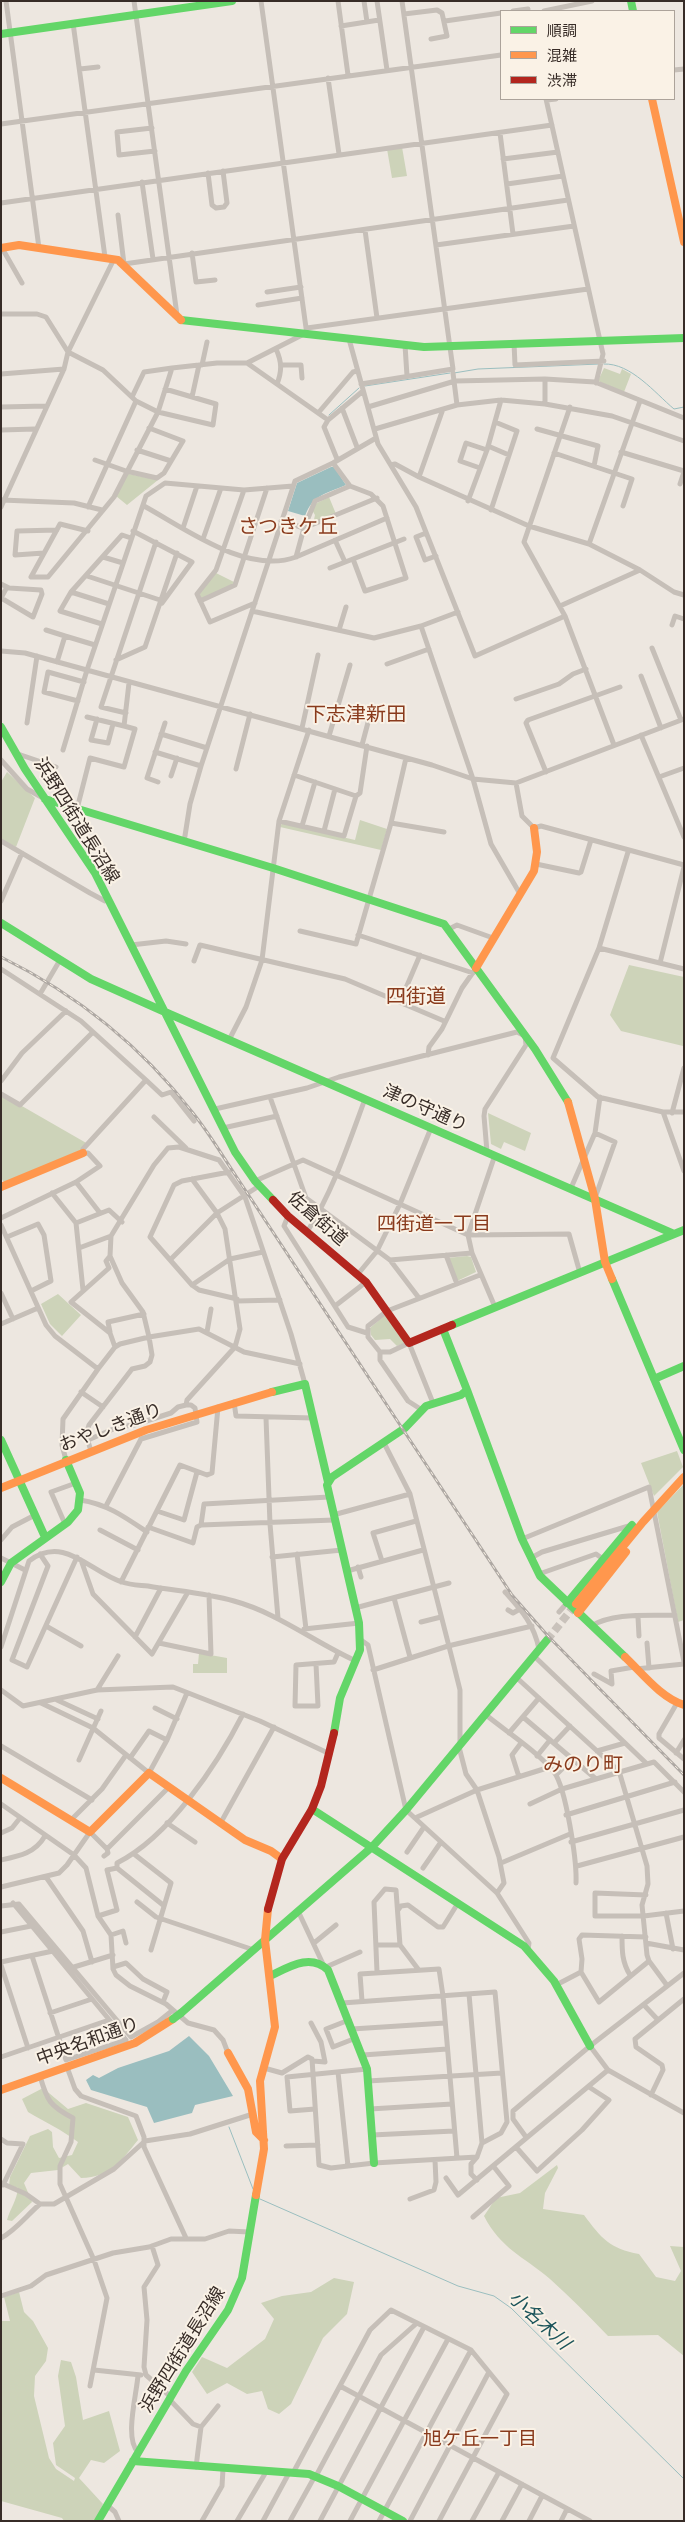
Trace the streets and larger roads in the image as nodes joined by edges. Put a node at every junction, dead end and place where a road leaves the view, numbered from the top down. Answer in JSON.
{"nodes":[{"id":1,"x":6,"y":1,"type":"edge"},
{"id":2,"x":134,"y":1,"type":"edge"},
{"id":3,"x":232,"y":1,"type":"edge"},
{"id":4,"x":261,"y":1,"type":"edge"},
{"id":5,"x":338,"y":1,"type":"edge"},
{"id":6,"x":364,"y":1,"type":"edge"},
{"id":7,"x":377,"y":1,"type":"edge"},
{"id":8,"x":402,"y":1,"type":"edge"},
{"id":9,"x":527,"y":1,"type":"edge"},
{"id":10,"x":592,"y":1,"type":"edge"},
{"id":11,"x":529,"y":10,"type":"edge"},
{"id":12,"x":549,"y":10,"type":"edge"},
{"id":13,"x":500,"y":13,"type":"edge"},
{"id":14,"x":404,"y":14,"type":"junction"},
{"id":15,"x":136,"y":16,"type":"junction"},
{"id":16,"x":379,"y":20,"type":"junction"},
{"id":17,"x":444,"y":21,"type":"junction"},
{"id":18,"x":367,"y":22,"type":"junction"},
{"id":19,"x":74,"y":23,"type":"junction"},
{"id":20,"x":341,"y":26,"type":"junction"},
{"id":21,"x":10,"y":32,"type":"junction"},
{"id":22,"x":1,"y":34,"type":"edge"},
{"id":23,"x":430,"y":39,"type":"dead end"},
{"id":24,"x":500,"y":55,"type":"edge"},
{"id":25,"x":411,"y":66,"type":"junction"},
{"id":26,"x":98,"y":67,"type":"dead end"},
{"id":27,"x":80,"y":69,"type":"junction"},
{"id":28,"x":387,"y":70,"type":"junction"},
{"id":29,"x":348,"y":75,"type":"junction"},
{"id":30,"x":328,"y":78,"type":"junction"},
{"id":31,"x":273,"y":86,"type":"junction"},
{"id":32,"x":547,"y":100,"type":"edge"},
{"id":33,"x":652,"y":100,"type":"edge"},
{"id":34,"x":148,"y":104,"type":"junction"},
{"id":35,"x":86,"y":113,"type":"junction"},
{"id":36,"x":22,"y":121,"type":"junction"},
{"id":37,"x":1,"y":124,"type":"edge"},
{"id":38,"x":552,"y":125,"type":"junction"},
{"id":39,"x":152,"y":128,"type":"junction"},
{"id":40,"x":500,"y":133,"type":"junction"},
{"id":41,"x":422,"y":143,"type":"junction"},
{"id":42,"x":155,"y":151,"type":"junction"},
{"id":43,"x":558,"y":152,"type":"junction"},
{"id":44,"x":339,"y":154,"type":"junction"},
{"id":45,"x":503,"y":160,"type":"junction"},
{"id":46,"x":284,"y":162,"type":"junction"},
{"id":47,"x":223,"y":172,"type":"junction"},
{"id":48,"x":208,"y":173,"type":"junction"},
{"id":49,"x":563,"y":176,"type":"junction"},
{"id":50,"x":159,"y":179,"type":"junction"},
{"id":51,"x":142,"y":182,"type":"junction"},
{"id":52,"x":507,"y":184,"type":"junction"},
{"id":53,"x":96,"y":188,"type":"junction"},
{"id":54,"x":32,"y":198,"type":"junction"},
{"id":55,"x":568,"y":200,"type":"junction"},
{"id":56,"x":1,"y":203,"type":"edge"},
{"id":57,"x":510,"y":209,"type":"junction"},
{"id":58,"x":118,"y":216,"type":"dead end"},
{"id":59,"x":433,"y":220,"type":"junction"},
{"id":60,"x":574,"y":226,"type":"junction"},
{"id":61,"x":365,"y":230,"type":"junction"},
{"id":62,"x":513,"y":234,"type":"junction"},
{"id":63,"x":294,"y":239,"type":"junction"},
{"id":64,"x":684,"y":242,"type":"edge"},
{"id":65,"x":436,"y":245,"type":"junction"},
{"id":66,"x":2,"y":248,"type":"edge"},
{"id":67,"x":39,"y":248,"type":"junction"},
{"id":68,"x":192,"y":254,"type":"junction"},
{"id":69,"x":105,"y":257,"type":"junction"},
{"id":70,"x":169,"y":257,"type":"junction"},
{"id":71,"x":114,"y":259,"type":"junction"},
{"id":72,"x":153,"y":259,"type":"junction"},
{"id":73,"x":124,"y":264,"type":"junction"},
{"id":74,"x":215,"y":280,"type":"dead end"},
{"id":75,"x":22,"y":283,"type":"dead end"},
{"id":76,"x":301,"y":287,"type":"junction"},
{"id":77,"x":588,"y":289,"type":"junction"},
{"id":78,"x":267,"y":292,"type":"dead end"},
{"id":79,"x":302,"y":298,"type":"junction"},
{"id":80,"x":258,"y":304,"type":"dead end"},
{"id":81,"x":445,"y":309,"type":"junction"},
{"id":82,"x":1,"y":314,"type":"edge"},
{"id":83,"x":175,"y":316,"type":"junction"},
{"id":84,"x":377,"y":318,"type":"junction"},
{"id":85,"x":305,"y":332,"type":"junction"},
{"id":86,"x":684,"y":338,"type":"edge"},
{"id":87,"x":349,"y":339,"type":"junction"},
{"id":88,"x":600,"y":340,"type":"junction"},
{"id":89,"x":207,"y":342,"type":"dead end"},
{"id":90,"x":514,"y":344,"type":"junction"},
{"id":91,"x":405,"y":345,"type":"junction"},
{"id":92,"x":450,"y":346,"type":"junction"},
{"id":93,"x":276,"y":349,"type":"junction"},
{"id":94,"x":68,"y":352,"type":"junction"},
{"id":95,"x":604,"y":361,"type":"junction"},
{"id":96,"x":247,"y":363,"type":"junction"},
{"id":97,"x":201,"y":365,"type":"junction"},
{"id":98,"x":281,"y":365,"type":"junction"},
{"id":99,"x":64,"y":368,"type":"junction"},
{"id":100,"x":172,"y":368,"type":"junction"},
{"id":101,"x":357,"y":371,"type":"junction"},
{"id":102,"x":454,"y":373,"type":"dead end"},
{"id":103,"x":1,"y":374,"type":"edge"},
{"id":104,"x":407,"y":376,"type":"junction"},
{"id":105,"x":302,"y":378,"type":"dead end"},
{"id":106,"x":546,"y":379,"type":"junction"},
{"id":107,"x":454,"y":381,"type":"junction"},
{"id":108,"x":596,"y":383,"type":"junction"},
{"id":109,"x":277,"y":384,"type":"junction"},
{"id":110,"x":361,"y":384,"type":"junction"},
{"id":111,"x":166,"y":389,"type":"junction"},
{"id":112,"x":363,"y":391,"type":"junction"},
{"id":113,"x":192,"y":397,"type":"junction"},
{"id":114,"x":134,"y":399,"type":"junction"},
{"id":115,"x":501,"y":400,"type":"junction"},
{"id":116,"x":640,"y":401,"type":"junction"},
{"id":117,"x":545,"y":404,"type":"junction"},
{"id":118,"x":458,"y":405,"type":"junction"},
{"id":119,"x":46,"y":406,"type":"junction"},
{"id":120,"x":1,"y":407,"type":"edge"},
{"id":121,"x":368,"y":407,"type":"junction"},
{"id":122,"x":570,"y":407,"type":"junction"},
{"id":123,"x":342,"y":408,"type":"junction"},
{"id":124,"x":443,"y":409,"type":"junction"},
{"id":125,"x":158,"y":412,"type":"junction"},
{"id":126,"x":319,"y":412,"type":"junction"},
{"id":127,"x":684,"y":418,"type":"edge"},
{"id":128,"x":328,"y":420,"type":"junction"},
{"id":129,"x":495,"y":422,"type":"junction"},
{"id":130,"x":631,"y":422,"type":"junction"},
{"id":131,"x":149,"y":428,"type":"junction"},
{"id":132,"x":35,"y":429,"type":"junction"},
{"id":133,"x":374,"y":429,"type":"junction"},
{"id":134,"x":537,"y":429,"type":"dead end"},
{"id":135,"x":1,"y":430,"type":"edge"},
{"id":136,"x":560,"y":436,"type":"junction"},
{"id":137,"x":376,"y":438,"type":"junction"},
{"id":138,"x":684,"y":441,"type":"edge"},
{"id":139,"x":357,"y":448,"type":"junction"},
{"id":140,"x":487,"y":448,"type":"junction"},
{"id":141,"x":137,"y":450,"type":"junction"},
{"id":142,"x":621,"y":452,"type":"junction"},
{"id":143,"x":554,"y":453,"type":"junction"},
{"id":144,"x":509,"y":455,"type":"junction"},
{"id":145,"x":95,"y":460,"type":"dead end"},
{"id":146,"x":171,"y":461,"type":"junction"},
{"id":147,"x":335,"y":461,"type":"junction"},
{"id":148,"x":107,"y":464,"type":"junction"},
{"id":149,"x":391,"y":466,"type":"junction"},
{"id":150,"x":594,"y":466,"type":"junction"},
{"id":151,"x":480,"y":468,"type":"junction"},
{"id":152,"x":126,"y":471,"type":"junction"},
{"id":153,"x":684,"y":472,"type":"edge"},
{"id":154,"x":613,"y":473,"type":"junction"},
{"id":155,"x":419,"y":477,"type":"junction"},
{"id":156,"x":680,"y":484,"type":"dead end"},
{"id":157,"x":197,"y":486,"type":"junction"},
{"id":158,"x":293,"y":486,"type":"junction"},
{"id":159,"x":350,"y":486,"type":"junction"},
{"id":160,"x":221,"y":488,"type":"junction"},
{"id":161,"x":267,"y":488,"type":"junction"},
{"id":162,"x":244,"y":490,"type":"junction"},
{"id":163,"x":377,"y":498,"type":"junction"},
{"id":164,"x":3,"y":500,"type":"edge"},
{"id":165,"x":468,"y":501,"type":"junction"},
{"id":166,"x":144,"y":506,"type":"junction"},
{"id":167,"x":623,"y":506,"type":"dead end"},
{"id":168,"x":1,"y":507,"type":"edge"},
{"id":169,"x":88,"y":507,"type":"junction"},
{"id":170,"x":102,"y":510,"type":"junction"},
{"id":171,"x":491,"y":510,"type":"junction"},
{"id":172,"x":387,"y":518,"type":"junction"},
{"id":173,"x":281,"y":521,"type":"junction"},
{"id":174,"x":529,"y":526,"type":"junction"},
{"id":175,"x":183,"y":528,"type":"junction"},
{"id":176,"x":304,"y":528,"type":"junction"},
{"id":177,"x":56,"y":530,"type":"junction"},
{"id":178,"x":88,"y":531,"type":"junction"},
{"id":179,"x":133,"y":531,"type":"junction"},
{"id":180,"x":426,"y":533,"type":"junction"},
{"id":181,"x":131,"y":538,"type":"junction"},
{"id":182,"x":404,"y":538,"type":"dead end"},
{"id":183,"x":203,"y":539,"type":"junction"},
{"id":184,"x":334,"y":540,"type":"junction"},
{"id":185,"x":156,"y":542,"type":"junction"},
{"id":186,"x":395,"y":542,"type":"junction"},
{"id":187,"x":589,"y":544,"type":"junction"},
{"id":188,"x":223,"y":550,"type":"junction"},
{"id":189,"x":44,"y":553,"type":"junction"},
{"id":190,"x":177,"y":553,"type":"junction"},
{"id":191,"x":245,"y":556,"type":"junction"},
{"id":192,"x":436,"y":556,"type":"junction"},
{"id":193,"x":103,"y":557,"type":"junction"},
{"id":194,"x":296,"y":557,"type":"junction"},
{"id":195,"x":353,"y":559,"type":"junction"},
{"id":196,"x":345,"y":562,"type":"junction"},
{"id":197,"x":123,"y":563,"type":"junction"},
{"id":198,"x":268,"y":563,"type":"junction"},
{"id":199,"x":330,"y":568,"type":"dead end"},
{"id":200,"x":640,"y":570,"type":"junction"},
{"id":201,"x":87,"y":576,"type":"junction"},
{"id":202,"x":1,"y":584,"type":"edge"},
{"id":203,"x":115,"y":585,"type":"junction"},
{"id":204,"x":7,"y":587,"type":"junction"},
{"id":205,"x":71,"y":592,"type":"junction"},
{"id":206,"x":139,"y":593,"type":"junction"},
{"id":207,"x":684,"y":595,"type":"edge"},
{"id":208,"x":163,"y":600,"type":"junction"},
{"id":209,"x":200,"y":601,"type":"junction"},
{"id":210,"x":109,"y":604,"type":"junction"},
{"id":211,"x":255,"y":604,"type":"junction"},
{"id":212,"x":346,"y":606,"type":"dead end"},
{"id":213,"x":560,"y":606,"type":"junction"},
{"id":214,"x":252,"y":611,"type":"junction"},
{"id":215,"x":458,"y":612,"type":"junction"},
{"id":216,"x":565,"y":616,"type":"junction"},
{"id":217,"x":684,"y":619,"type":"edge"},
{"id":218,"x":102,"y":624,"type":"junction"},
{"id":219,"x":672,"y":624,"type":"dead end"},
{"id":220,"x":421,"y":626,"type":"junction"},
{"id":221,"x":46,"y":630,"type":"dead end"},
{"id":222,"x":339,"y":630,"type":"junction"},
{"id":223,"x":65,"y":636,"type":"junction"},
{"id":224,"x":96,"y":645,"type":"junction"},
{"id":225,"x":652,"y":648,"type":"dead end"},
{"id":226,"x":429,"y":649,"type":"junction"},
{"id":227,"x":1,"y":651,"type":"edge"},
{"id":228,"x":318,"y":655,"type":"dead end"},
{"id":229,"x":37,"y":656,"type":"junction"},
{"id":230,"x":116,"y":660,"type":"junction"},
{"id":231,"x":57,"y":662,"type":"junction"},
{"id":232,"x":387,"y":664,"type":"dead end"},
{"id":233,"x":350,"y":665,"type":"dead end"},
{"id":234,"x":586,"y":669,"type":"junction"},
{"id":235,"x":87,"y":670,"type":"junction"},
{"id":236,"x":641,"y":676,"type":"dead end"},
{"id":237,"x":110,"y":677,"type":"junction"},
{"id":238,"x":84,"y":682,"type":"junction"},
{"id":239,"x":130,"y":683,"type":"junction"},
{"id":240,"x":620,"y":686,"type":"dead end"},
{"id":241,"x":596,"y":696,"type":"junction"},
{"id":242,"x":516,"y":699,"type":"dead end"},
{"id":243,"x":78,"y":701,"type":"junction"},
{"id":244,"x":221,"y":706,"type":"junction"},
{"id":245,"x":126,"y":713,"type":"junction"},
{"id":246,"x":250,"y":714,"type":"junction"},
{"id":247,"x":370,"y":715,"type":"dead end"},
{"id":248,"x":87,"y":716,"type":"dead end"},
{"id":249,"x":97,"y":719,"type":"junction"},
{"id":250,"x":682,"y":720,"type":"edge"},
{"id":251,"x":27,"y":723,"type":"dead end"},
{"id":252,"x":165,"y":723,"type":"dead end"},
{"id":253,"x":113,"y":724,"type":"junction"},
{"id":254,"x":124,"y":726,"type":"junction"},
{"id":255,"x":1,"y":727,"type":"edge"},
{"id":256,"x":302,"y":728,"type":"junction"},
{"id":257,"x":661,"y":728,"type":"junction"},
{"id":258,"x":308,"y":730,"type":"junction"},
{"id":259,"x":161,"y":734,"type":"junction"},
{"id":260,"x":642,"y":735,"type":"junction"},
{"id":261,"x":329,"y":736,"type":"junction"},
{"id":262,"x":614,"y":745,"type":"junction"},
{"id":263,"x":365,"y":746,"type":"junction"},
{"id":264,"x":207,"y":748,"type":"junction"},
{"id":265,"x":63,"y":750,"type":"dead end"},
{"id":266,"x":155,"y":752,"type":"junction"},
{"id":267,"x":15,"y":753,"type":"junction"},
{"id":268,"x":177,"y":758,"type":"junction"},
{"id":269,"x":406,"y":758,"type":"junction"},
{"id":270,"x":1,"y":760,"type":"edge"},
{"id":271,"x":201,"y":766,"type":"junction"},
{"id":272,"x":56,"y":767,"type":"dead end"},
{"id":273,"x":684,"y":768,"type":"edge"},
{"id":274,"x":236,"y":769,"type":"dead end"},
{"id":275,"x":546,"y":772,"type":"junction"},
{"id":276,"x":294,"y":775,"type":"junction"},
{"id":277,"x":171,"y":776,"type":"dead end"},
{"id":278,"x":659,"y":777,"type":"junction"},
{"id":279,"x":472,"y":779,"type":"junction"},
{"id":280,"x":158,"y":782,"type":"dead end"},
{"id":281,"x":315,"y":782,"type":"junction"},
{"id":282,"x":516,"y":783,"type":"junction"},
{"id":283,"x":335,"y":789,"type":"junction"},
{"id":284,"x":356,"y":796,"type":"junction"},
{"id":285,"x":45,"y":799,"type":"junction"},
{"id":286,"x":77,"y":809,"type":"junction"},
{"id":287,"x":279,"y":821,"type":"junction"},
{"id":288,"x":391,"y":823,"type":"junction"},
{"id":289,"x":302,"y":826,"type":"junction"},
{"id":290,"x":534,"y":828,"type":"junction"},
{"id":291,"x":324,"y":831,"type":"junction"},
{"id":292,"x":444,"y":832,"type":"dead end"},
{"id":293,"x":684,"y":837,"type":"edge"},
{"id":294,"x":591,"y":840,"type":"junction"},
{"id":295,"x":1,"y":841,"type":"edge"},
{"id":296,"x":184,"y":842,"type":"junction"},
{"id":297,"x":628,"y":852,"type":"junction"},
{"id":298,"x":22,"y":853,"type":"junction"},
{"id":299,"x":536,"y":864,"type":"junction"},
{"id":300,"x":684,"y":866,"type":"edge"},
{"id":301,"x":273,"y":868,"type":"junction"},
{"id":302,"x":520,"y":894,"type":"junction"},
{"id":303,"x":108,"y":899,"type":"junction"},
{"id":304,"x":368,"y":900,"type":"junction"},
{"id":305,"x":1,"y":901,"type":"edge"},
{"id":306,"x":1,"y":923,"type":"edge"},
{"id":307,"x":450,"y":929,"type":"junction"},
{"id":308,"x":300,"y":931,"type":"dead end"},
{"id":309,"x":358,"y":935,"type":"junction"},
{"id":310,"x":493,"y":938,"type":"junction"},
{"id":311,"x":186,"y":944,"type":"dead end"},
{"id":312,"x":130,"y":946,"type":"junction"},
{"id":313,"x":599,"y":948,"type":"junction"},
{"id":314,"x":420,"y":955,"type":"junction"},
{"id":315,"x":60,"y":960,"type":"junction"},
{"id":316,"x":262,"y":960,"type":"junction"},
{"id":317,"x":194,"y":961,"type":"dead end"},
{"id":318,"x":660,"y":963,"type":"junction"},
{"id":319,"x":1,"y":969,"type":"edge"},
{"id":320,"x":684,"y":969,"type":"edge"},
{"id":321,"x":475,"y":970,"type":"junction"},
{"id":322,"x":40,"y":994,"type":"junction"},
{"id":323,"x":400,"y":1002,"type":"junction"},
{"id":324,"x":66,"y":1011,"type":"junction"},
{"id":325,"x":165,"y":1012,"type":"junction"},
{"id":326,"x":444,"y":1021,"type":"junction"},
{"id":327,"x":94,"y":1032,"type":"junction"},
{"id":328,"x":524,"y":1036,"type":"junction"},
{"id":329,"x":229,"y":1040,"type":"junction"},
{"id":330,"x":428,"y":1055,"type":"junction"},
{"id":331,"x":561,"y":1067,"type":"junction"},
{"id":332,"x":684,"y":1068,"type":"edge"},
{"id":333,"x":552,"y":1075,"type":"junction"},
{"id":334,"x":1,"y":1080,"type":"edge"},
{"id":335,"x":146,"y":1080,"type":"junction"},
{"id":336,"x":328,"y":1082,"type":"junction"},
{"id":337,"x":1,"y":1094,"type":"edge"},
{"id":338,"x":270,"y":1097,"type":"junction"},
{"id":339,"x":600,"y":1098,"type":"junction"},
{"id":340,"x":365,"y":1099,"type":"junction"},
{"id":341,"x":215,"y":1108,"type":"junction"},
{"id":342,"x":663,"y":1112,"type":"junction"},
{"id":343,"x":684,"y":1112,"type":"edge"},
{"id":344,"x":672,"y":1113,"type":"junction"},
{"id":345,"x":277,"y":1116,"type":"junction"},
{"id":346,"x":154,"y":1117,"type":"dead end"},
{"id":347,"x":194,"y":1121,"type":"dead end"},
{"id":348,"x":223,"y":1128,"type":"junction"},
{"id":349,"x":431,"y":1128,"type":"junction"},
{"id":350,"x":595,"y":1133,"type":"junction"},
{"id":351,"x":188,"y":1150,"type":"junction"},
{"id":352,"x":487,"y":1152,"type":"junction"},
{"id":353,"x":83,"y":1153,"type":"junction"},
{"id":354,"x":496,"y":1155,"type":"junction"},
{"id":355,"x":585,"y":1158,"type":"junction"},
{"id":356,"x":294,"y":1166,"type":"junction"},
{"id":357,"x":684,"y":1171,"type":"edge"},
{"id":358,"x":229,"y":1172,"type":"junction"},
{"id":359,"x":336,"y":1175,"type":"junction"},
{"id":360,"x":192,"y":1179,"type":"junction"},
{"id":361,"x":76,"y":1182,"type":"junction"},
{"id":362,"x":257,"y":1183,"type":"junction"},
{"id":363,"x":1,"y":1186,"type":"edge"},
{"id":364,"x":571,"y":1188,"type":"junction"},
{"id":365,"x":52,"y":1193,"type":"junction"},
{"id":366,"x":245,"y":1197,"type":"junction"},
{"id":367,"x":595,"y":1199,"type":"junction"},
{"id":368,"x":400,"y":1204,"type":"junction"},
{"id":369,"x":321,"y":1209,"type":"junction"},
{"id":370,"x":217,"y":1213,"type":"junction"},
{"id":371,"x":100,"y":1214,"type":"junction"},
{"id":372,"x":288,"y":1216,"type":"junction"},
{"id":373,"x":1,"y":1218,"type":"edge"},
{"id":374,"x":122,"y":1222,"type":"junction"},
{"id":375,"x":76,"y":1223,"type":"junction"},
{"id":376,"x":1,"y":1225,"type":"edge"},
{"id":377,"x":684,"y":1230,"type":"edge"},
{"id":378,"x":307,"y":1232,"type":"junction"},
{"id":379,"x":674,"y":1234,"type":"junction"},
{"id":380,"x":468,"y":1235,"type":"junction"},
{"id":381,"x":111,"y":1236,"type":"junction"},
{"id":382,"x":6,"y":1237,"type":"junction"},
{"id":383,"x":78,"y":1248,"type":"junction"},
{"id":384,"x":377,"y":1251,"type":"junction"},
{"id":385,"x":263,"y":1252,"type":"junction"},
{"id":386,"x":472,"y":1253,"type":"junction"},
{"id":387,"x":446,"y":1255,"type":"junction"},
{"id":388,"x":110,"y":1256,"type":"junction"},
{"id":389,"x":230,"y":1259,"type":"junction"},
{"id":390,"x":170,"y":1260,"type":"junction"},
{"id":391,"x":390,"y":1260,"type":"junction"},
{"id":392,"x":605,"y":1262,"type":"junction"},
{"id":393,"x":580,"y":1273,"type":"junction"},
{"id":394,"x":358,"y":1274,"type":"junction"},
{"id":395,"x":480,"y":1275,"type":"junction"},
{"id":396,"x":366,"y":1282,"type":"junction"},
{"id":397,"x":457,"y":1284,"type":"junction"},
{"id":398,"x":192,"y":1285,"type":"junction"},
{"id":399,"x":83,"y":1290,"type":"junction"},
{"id":400,"x":31,"y":1291,"type":"junction"},
{"id":401,"x":1,"y":1294,"type":"edge"},
{"id":402,"x":419,"y":1298,"type":"junction"},
{"id":403,"x":237,"y":1300,"type":"junction"},
{"id":404,"x":280,"y":1300,"type":"junction"},
{"id":405,"x":335,"y":1306,"type":"junction"},
{"id":406,"x":495,"y":1307,"type":"junction"},
{"id":407,"x":38,"y":1308,"type":"junction"},
{"id":408,"x":211,"y":1309,"type":"dead end"},
{"id":409,"x":387,"y":1311,"type":"junction"},
{"id":410,"x":144,"y":1314,"type":"junction"},
{"id":411,"x":13,"y":1319,"type":"junction"},
{"id":412,"x":1,"y":1324,"type":"edge"},
{"id":413,"x":443,"y":1329,"type":"junction"},
{"id":414,"x":110,"y":1332,"type":"junction"},
{"id":415,"x":207,"y":1332,"type":"junction"},
{"id":416,"x":367,"y":1333,"type":"junction"},
{"id":417,"x":149,"y":1337,"type":"junction"},
{"id":418,"x":409,"y":1343,"type":"junction"},
{"id":419,"x":115,"y":1347,"type":"junction"},
{"id":420,"x":235,"y":1347,"type":"junction"},
{"id":421,"x":380,"y":1352,"type":"junction"},
{"id":422,"x":300,"y":1364,"type":"junction"},
{"id":423,"x":684,"y":1366,"type":"edge"},
{"id":424,"x":98,"y":1369,"type":"junction"},
{"id":425,"x":654,"y":1378,"type":"junction"},
{"id":426,"x":305,"y":1384,"type":"junction"},
{"id":427,"x":467,"y":1390,"type":"junction"},
{"id":428,"x":81,"y":1392,"type":"junction"},
{"id":429,"x":234,"y":1402,"type":"junction"},
{"id":430,"x":433,"y":1403,"type":"junction"},
{"id":431,"x":186,"y":1405,"type":"junction"},
{"id":432,"x":104,"y":1407,"type":"junction"},
{"id":433,"x":218,"y":1407,"type":"junction"},
{"id":434,"x":422,"y":1410,"type":"junction"},
{"id":435,"x":196,"y":1414,"type":"junction"},
{"id":436,"x":266,"y":1418,"type":"junction"},
{"id":437,"x":313,"y":1418,"type":"junction"},
{"id":438,"x":1,"y":1440,"type":"edge"},
{"id":439,"x":88,"y":1440,"type":"junction"},
{"id":440,"x":384,"y":1442,"type":"junction"},
{"id":441,"x":684,"y":1450,"type":"edge"},
{"id":442,"x":91,"y":1451,"type":"junction"},
{"id":443,"x":66,"y":1460,"type":"junction"},
{"id":444,"x":197,"y":1472,"type":"junction"},
{"id":445,"x":684,"y":1477,"type":"edge"},
{"id":446,"x":19,"y":1480,"type":"junction"},
{"id":447,"x":328,"y":1482,"type":"junction"},
{"id":448,"x":76,"y":1483,"type":"junction"},
{"id":449,"x":1,"y":1488,"type":"edge"},
{"id":450,"x":410,"y":1494,"type":"junction"},
{"id":451,"x":329,"y":1497,"type":"junction"},
{"id":452,"x":80,"y":1500,"type":"junction"},
{"id":453,"x":269,"y":1501,"type":"junction"},
{"id":454,"x":106,"y":1506,"type":"junction"},
{"id":455,"x":157,"y":1511,"type":"junction"},
{"id":456,"x":654,"y":1511,"type":"junction"},
{"id":457,"x":35,"y":1516,"type":"junction"},
{"id":458,"x":334,"y":1517,"type":"junction"},
{"id":459,"x":416,"y":1521,"type":"junction"},
{"id":460,"x":643,"y":1522,"type":"junction"},
{"id":461,"x":65,"y":1524,"type":"junction"},
{"id":462,"x":270,"y":1524,"type":"junction"},
{"id":463,"x":201,"y":1525,"type":"junction"},
{"id":464,"x":632,"y":1525,"type":"junction"},
{"id":465,"x":100,"y":1530,"type":"dead end"},
{"id":466,"x":147,"y":1530,"type":"junction"},
{"id":467,"x":45,"y":1538,"type":"junction"},
{"id":468,"x":522,"y":1538,"type":"junction"},
{"id":469,"x":1,"y":1540,"type":"edge"},
{"id":470,"x":138,"y":1550,"type":"junction"},
{"id":471,"x":342,"y":1550,"type":"junction"},
{"id":472,"x":423,"y":1550,"type":"junction"},
{"id":473,"x":40,"y":1554,"type":"junction"},
{"id":474,"x":297,"y":1554,"type":"junction"},
{"id":475,"x":272,"y":1557,"type":"junction"},
{"id":476,"x":1,"y":1558,"type":"edge"},
{"id":477,"x":78,"y":1558,"type":"junction"},
{"id":478,"x":530,"y":1558,"type":"junction"},
{"id":479,"x":603,"y":1559,"type":"junction"},
{"id":480,"x":382,"y":1561,"type":"junction"},
{"id":481,"x":11,"y":1562,"type":"junction"},
{"id":482,"x":358,"y":1567,"type":"junction"},
{"id":483,"x":25,"y":1570,"type":"junction"},
{"id":484,"x":347,"y":1571,"type":"junction"},
{"id":485,"x":539,"y":1574,"type":"junction"},
{"id":486,"x":361,"y":1577,"type":"dead end"},
{"id":487,"x":1,"y":1582,"type":"edge"},
{"id":488,"x":121,"y":1582,"type":"junction"},
{"id":489,"x":449,"y":1583,"type":"dead end"},
{"id":490,"x":432,"y":1587,"type":"junction"},
{"id":491,"x":161,"y":1588,"type":"junction"},
{"id":492,"x":188,"y":1592,"type":"junction"},
{"id":493,"x":505,"y":1592,"type":"dead end"},
{"id":494,"x":209,"y":1595,"type":"junction"},
{"id":495,"x":394,"y":1598,"type":"junction"},
{"id":496,"x":567,"y":1603,"type":"junction"},
{"id":497,"x":576,"y":1604,"type":"tunnel mouth"},
{"id":498,"x":356,"y":1608,"type":"junction"},
{"id":499,"x":520,"y":1608,"type":"junction"},
{"id":500,"x":508,"y":1610,"type":"dead end"},
{"id":501,"x":559,"y":1612,"type":"dead end"},
{"id":502,"x":578,"y":1613,"type":"junction"},
{"id":503,"x":675,"y":1615,"type":"junction"},
{"id":504,"x":440,"y":1617,"type":"junction"},
{"id":505,"x":638,"y":1617,"type":"junction"},
{"id":506,"x":278,"y":1618,"type":"junction"},
{"id":507,"x":423,"y":1620,"type":"dead end"},
{"id":508,"x":359,"y":1624,"type":"junction"},
{"id":509,"x":46,"y":1626,"type":"junction"},
{"id":510,"x":532,"y":1626,"type":"junction"},
{"id":511,"x":591,"y":1626,"type":"junction"},
{"id":512,"x":306,"y":1629,"type":"junction"},
{"id":513,"x":298,"y":1630,"type":"junction"},
{"id":514,"x":639,"y":1636,"type":"dead end"},
{"id":515,"x":135,"y":1637,"type":"junction"},
{"id":516,"x":361,"y":1640,"type":"junction"},
{"id":517,"x":547,"y":1640,"type":"tunnel mouth"},
{"id":518,"x":158,"y":1643,"type":"junction"},
{"id":519,"x":647,"y":1643,"type":"dead end"},
{"id":520,"x":1,"y":1646,"type":"edge"},
{"id":521,"x":82,"y":1646,"type":"dead end"},
{"id":522,"x":448,"y":1646,"type":"junction"},
{"id":523,"x":338,"y":1653,"type":"junction"},
{"id":524,"x":537,"y":1653,"type":"junction"},
{"id":525,"x":118,"y":1656,"type":"dead end"},
{"id":526,"x":410,"y":1657,"type":"junction"},
{"id":527,"x":356,"y":1661,"type":"junction"},
{"id":528,"x":684,"y":1663,"type":"edge"},
{"id":529,"x":316,"y":1664,"type":"junction"},
{"id":530,"x":635,"y":1668,"type":"junction"},
{"id":531,"x":649,"y":1668,"type":"junction"},
{"id":532,"x":373,"y":1670,"type":"junction"},
{"id":533,"x":594,"y":1674,"type":"dead end"},
{"id":534,"x":516,"y":1678,"type":"junction"},
{"id":535,"x":1,"y":1690,"type":"edge"},
{"id":536,"x":97,"y":1690,"type":"junction"},
{"id":537,"x":187,"y":1693,"type":"junction"},
{"id":538,"x":539,"y":1698,"type":"junction"},
{"id":539,"x":57,"y":1700,"type":"junction"},
{"id":540,"x":40,"y":1703,"type":"junction"},
{"id":541,"x":680,"y":1704,"type":"edge"},
{"id":542,"x":155,"y":1708,"type":"dead end"},
{"id":543,"x":101,"y":1710,"type":"dead end"},
{"id":544,"x":243,"y":1714,"type":"junction"},
{"id":545,"x":486,"y":1715,"type":"junction"},
{"id":546,"x":523,"y":1717,"type":"junction"},
{"id":547,"x":98,"y":1719,"type":"junction"},
{"id":548,"x":177,"y":1719,"type":"junction"},
{"id":549,"x":570,"y":1726,"type":"junction"},
{"id":550,"x":274,"y":1727,"type":"junction"},
{"id":551,"x":93,"y":1728,"type":"junction"},
{"id":552,"x":509,"y":1733,"type":"junction"},
{"id":553,"x":167,"y":1740,"type":"junction"},
{"id":554,"x":684,"y":1740,"type":"edge"},
{"id":555,"x":552,"y":1742,"type":"junction"},
{"id":556,"x":521,"y":1743,"type":"junction"},
{"id":557,"x":625,"y":1743,"type":"junction"},
{"id":558,"x":459,"y":1744,"type":"junction"},
{"id":559,"x":1,"y":1746,"type":"edge"},
{"id":560,"x":597,"y":1751,"type":"junction"},
{"id":561,"x":676,"y":1753,"type":"junction"},
{"id":562,"x":330,"y":1754,"type":"junction"},
{"id":563,"x":128,"y":1756,"type":"junction"},
{"id":564,"x":537,"y":1756,"type":"junction"},
{"id":565,"x":572,"y":1759,"type":"junction"},
{"id":566,"x":684,"y":1759,"type":"edge"},
{"id":567,"x":79,"y":1760,"type":"dead end"},
{"id":568,"x":646,"y":1763,"type":"junction"},
{"id":569,"x":550,"y":1767,"type":"junction"},
{"id":570,"x":619,"y":1771,"type":"junction"},
{"id":571,"x":149,"y":1773,"type":"junction"},
{"id":572,"x":556,"y":1776,"type":"junction"},
{"id":573,"x":519,"y":1777,"type":"junction"},
{"id":574,"x":1,"y":1778,"type":"edge"},
{"id":575,"x":596,"y":1779,"type":"junction"},
{"id":576,"x":675,"y":1782,"type":"junction"},
{"id":577,"x":169,"y":1787,"type":"junction"},
{"id":578,"x":562,"y":1789,"type":"junction"},
{"id":579,"x":477,"y":1790,"type":"junction"},
{"id":580,"x":684,"y":1792,"type":"edge"},
{"id":581,"x":627,"y":1798,"type":"junction"},
{"id":582,"x":92,"y":1800,"type":"junction"},
{"id":583,"x":188,"y":1800,"type":"junction"},
{"id":584,"x":1,"y":1804,"type":"edge"},
{"id":585,"x":530,"y":1804,"type":"dead end"},
{"id":586,"x":312,"y":1809,"type":"junction"},
{"id":587,"x":406,"y":1810,"type":"junction"},
{"id":588,"x":684,"y":1810,"type":"edge"},
{"id":589,"x":566,"y":1815,"type":"junction"},
{"id":590,"x":20,"y":1818,"type":"junction"},
{"id":591,"x":415,"y":1818,"type":"junction"},
{"id":592,"x":70,"y":1820,"type":"junction"},
{"id":593,"x":167,"y":1822,"type":"junction"},
{"id":594,"x":220,"y":1824,"type":"junction"},
{"id":595,"x":635,"y":1824,"type":"junction"},
{"id":596,"x":424,"y":1827,"type":"junction"},
{"id":597,"x":90,"y":1832,"type":"junction"},
{"id":598,"x":1,"y":1833,"type":"edge"},
{"id":599,"x":570,"y":1834,"type":"junction"},
{"id":600,"x":45,"y":1836,"type":"junction"},
{"id":601,"x":684,"y":1837,"type":"edge"},
{"id":602,"x":196,"y":1842,"type":"dead end"},
{"id":603,"x":441,"y":1842,"type":"junction"},
{"id":604,"x":572,"y":1842,"type":"junction"},
{"id":605,"x":372,"y":1847,"type":"junction"},
{"id":606,"x":107,"y":1849,"type":"junction"},
{"id":607,"x":642,"y":1849,"type":"junction"},
{"id":608,"x":407,"y":1852,"type":"dead end"},
{"id":609,"x":134,"y":1854,"type":"junction"},
{"id":610,"x":74,"y":1855,"type":"junction"},
{"id":611,"x":104,"y":1856,"type":"dead end"},
{"id":612,"x":282,"y":1859,"type":"junction"},
{"id":613,"x":1,"y":1860,"type":"edge"},
{"id":614,"x":501,"y":1862,"type":"junction"},
{"id":615,"x":577,"y":1866,"type":"junction"},
{"id":616,"x":117,"y":1868,"type":"junction"},
{"id":617,"x":423,"y":1868,"type":"dead end"},
{"id":618,"x":46,"y":1877,"type":"junction"},
{"id":619,"x":576,"y":1883,"type":"dead end"},
{"id":620,"x":1,"y":1887,"type":"edge"},
{"id":621,"x":497,"y":1894,"type":"junction"},
{"id":622,"x":646,"y":1895,"type":"junction"},
{"id":623,"x":137,"y":1902,"type":"dead end"},
{"id":624,"x":458,"y":1903,"type":"junction"},
{"id":625,"x":13,"y":1904,"type":"junction"},
{"id":626,"x":1,"y":1906,"type":"edge"},
{"id":627,"x":163,"y":1906,"type":"junction"},
{"id":628,"x":397,"y":1911,"type":"junction"},
{"id":629,"x":684,"y":1911,"type":"edge"},
{"id":630,"x":299,"y":1913,"type":"junction"},
{"id":631,"x":666,"y":1913,"type":"junction"},
{"id":632,"x":98,"y":1916,"type":"junction"},
{"id":633,"x":644,"y":1916,"type":"junction"},
{"id":634,"x":160,"y":1918,"type":"junction"},
{"id":635,"x":336,"y":1925,"type":"dead end"},
{"id":636,"x":30,"y":1926,"type":"junction"},
{"id":637,"x":1,"y":1932,"type":"edge"},
{"id":638,"x":111,"y":1935,"type":"junction"},
{"id":639,"x":622,"y":1936,"type":"junction"},
{"id":640,"x":265,"y":1940,"type":"junction"},
{"id":641,"x":646,"y":1940,"type":"junction"},
{"id":642,"x":126,"y":1942,"type":"dead end"},
{"id":643,"x":314,"y":1943,"type":"junction"},
{"id":644,"x":376,"y":1945,"type":"junction"},
{"id":645,"x":400,"y":1945,"type":"junction"},
{"id":646,"x":672,"y":1948,"type":"junction"},
{"id":647,"x":151,"y":1950,"type":"dead end"},
{"id":648,"x":254,"y":1950,"type":"junction"},
{"id":649,"x":528,"y":1950,"type":"junction"},
{"id":650,"x":684,"y":1950,"type":"edge"},
{"id":651,"x":52,"y":1951,"type":"junction"},
{"id":652,"x":360,"y":1952,"type":"dead end"},
{"id":653,"x":113,"y":1955,"type":"junction"},
{"id":654,"x":32,"y":1956,"type":"junction"},
{"id":655,"x":649,"y":1961,"type":"junction"},
{"id":656,"x":92,"y":1962,"type":"junction"},
{"id":657,"x":1,"y":1964,"type":"edge"},
{"id":658,"x":324,"y":1965,"type":"junction"},
{"id":659,"x":74,"y":1967,"type":"junction"},
{"id":660,"x":113,"y":1967,"type":"junction"},
{"id":661,"x":418,"y":1969,"type":"junction"},
{"id":662,"x":377,"y":1972,"type":"junction"},
{"id":663,"x":581,"y":1972,"type":"junction"},
{"id":664,"x":684,"y":1973,"type":"edge"},
{"id":665,"x":630,"y":1975,"type":"junction"},
{"id":666,"x":270,"y":1976,"type":"junction"},
{"id":667,"x":558,"y":1984,"type":"junction"},
{"id":668,"x":666,"y":1987,"type":"junction"},
{"id":669,"x":469,"y":1994,"type":"junction"},
{"id":670,"x":444,"y":1996,"type":"junction"},
{"id":671,"x":92,"y":1999,"type":"junction"},
{"id":672,"x":362,"y":2001,"type":"junction"},
{"id":673,"x":683,"y":2001,"type":"edge"},
{"id":674,"x":163,"y":2002,"type":"junction"},
{"id":675,"x":342,"y":2003,"type":"junction"},
{"id":676,"x":644,"y":2005,"type":"junction"},
{"id":677,"x":173,"y":2010,"type":"junction"},
{"id":678,"x":50,"y":2013,"type":"junction"},
{"id":679,"x":110,"y":2020,"type":"junction"},
{"id":680,"x":349,"y":2020,"type":"junction"},
{"id":681,"x":658,"y":2020,"type":"junction"},
{"id":682,"x":446,"y":2023,"type":"junction"},
{"id":683,"x":311,"y":2024,"type":"dead end"},
{"id":684,"x":352,"y":2029,"type":"junction"},
{"id":685,"x":58,"y":2038,"type":"junction"},
{"id":686,"x":356,"y":2038,"type":"junction"},
{"id":687,"x":590,"y":2046,"type":"junction"},
{"id":688,"x":28,"y":2048,"type":"junction"},
{"id":689,"x":448,"y":2049,"type":"junction"},
{"id":690,"x":228,"y":2052,"type":"joint"},
{"id":691,"x":363,"y":2056,"type":"junction"},
{"id":692,"x":1,"y":2057,"type":"edge"},
{"id":693,"x":313,"y":2062,"type":"junction"},
{"id":694,"x":67,"y":2067,"type":"junction"},
{"id":695,"x":264,"y":2068,"type":"junction"},
{"id":696,"x":367,"y":2069,"type":"junction"},
{"id":697,"x":608,"y":2070,"type":"junction"},
{"id":698,"x":338,"y":2072,"type":"junction"},
{"id":699,"x":502,"y":2073,"type":"junction"},
{"id":700,"x":312,"y":2074,"type":"junction"},
{"id":701,"x":476,"y":2075,"type":"junction"},
{"id":702,"x":40,"y":2076,"type":"junction"},
{"id":703,"x":450,"y":2077,"type":"junction"},
{"id":704,"x":368,"y":2081,"type":"junction"},
{"id":705,"x":589,"y":2087,"type":"junction"},
{"id":706,"x":1,"y":2090,"type":"edge"},
{"id":707,"x":651,"y":2095,"type":"junction"},
{"id":708,"x":452,"y":2104,"type":"junction"},
{"id":709,"x":315,"y":2109,"type":"junction"},
{"id":710,"x":370,"y":2109,"type":"junction"},
{"id":711,"x":684,"y":2113,"type":"edge"},
{"id":712,"x":253,"y":2114,"type":"junction"},
{"id":713,"x":454,"y":2131,"type":"junction"},
{"id":714,"x":372,"y":2135,"type":"junction"},
{"id":715,"x":526,"y":2137,"type":"junction"},
{"id":716,"x":1,"y":2139,"type":"edge"},
{"id":717,"x":264,"y":2140,"type":"junction"},
{"id":718,"x":145,"y":2141,"type":"junction"},
{"id":719,"x":482,"y":2143,"type":"junction"},
{"id":720,"x":318,"y":2145,"type":"junction"},
{"id":721,"x":286,"y":2146,"type":"dead end"},
{"id":722,"x":516,"y":2147,"type":"junction"},
{"id":723,"x":477,"y":2157,"type":"junction"},
{"id":724,"x":457,"y":2158,"type":"junction"},
{"id":725,"x":435,"y":2160,"type":"junction"},
{"id":726,"x":374,"y":2163,"type":"junction"},
{"id":727,"x":348,"y":2166,"type":"junction"},
{"id":728,"x":494,"y":2167,"type":"junction"},
{"id":729,"x":446,"y":2178,"type":"dead end"},
{"id":730,"x":477,"y":2180,"type":"junction"},
{"id":731,"x":2,"y":2184,"type":"edge"},
{"id":732,"x":66,"y":2198,"type":"junction"},
{"id":733,"x":410,"y":2198,"type":"dead end"},
{"id":734,"x":40,"y":2204,"type":"junction"},
{"id":735,"x":474,"y":2217,"type":"dead end"},
{"id":736,"x":249,"y":2232,"type":"junction"},
{"id":737,"x":1,"y":2238,"type":"edge"},
{"id":738,"x":186,"y":2238,"type":"junction"},
{"id":739,"x":152,"y":2246,"type":"junction"},
{"id":740,"x":94,"y":2260,"type":"junction"},
{"id":741,"x":1,"y":2296,"type":"edge"},
{"id":742,"x":417,"y":2323,"type":"junction"},
{"id":743,"x":424,"y":2327,"type":"junction"},
{"id":744,"x":448,"y":2339,"type":"junction"},
{"id":745,"x":471,"y":2350,"type":"junction"},
{"id":746,"x":94,"y":2370,"type":"junction"},
{"id":747,"x":488,"y":2372,"type":"junction"},
{"id":748,"x":138,"y":2374,"type":"junction"},
{"id":749,"x":146,"y":2375,"type":"junction"},
{"id":750,"x":90,"y":2386,"type":"dead end"},
{"id":751,"x":340,"y":2386,"type":"junction"},
{"id":752,"x":359,"y":2396,"type":"junction"},
{"id":753,"x":170,"y":2398,"type":"junction"},
{"id":754,"x":218,"y":2406,"type":"dead end"},
{"id":755,"x":380,"y":2408,"type":"junction"},
{"id":756,"x":404,"y":2420,"type":"junction"},
{"id":757,"x":201,"y":2426,"type":"junction"},
{"id":758,"x":427,"y":2433,"type":"junction"},
{"id":759,"x":450,"y":2445,"type":"junction"},
{"id":760,"x":138,"y":2452,"type":"junction"},
{"id":761,"x":473,"y":2458,"type":"junction"},
{"id":762,"x":133,"y":2461,"type":"junction"},
{"id":763,"x":196,"y":2467,"type":"junction"},
{"id":764,"x":223,"y":2469,"type":"junction"},
{"id":765,"x":266,"y":2472,"type":"junction"},
{"id":766,"x":499,"y":2472,"type":"junction"},
{"id":767,"x":291,"y":2473,"type":"junction"},
{"id":768,"x":315,"y":2476,"type":"junction"},
{"id":769,"x":522,"y":2484,"type":"junction"},
{"id":770,"x":338,"y":2486,"type":"junction"},
{"id":771,"x":542,"y":2496,"type":"junction"},
{"id":772,"x":362,"y":2499,"type":"junction"},
{"id":773,"x":108,"y":2505,"type":"junction"},
{"id":774,"x":567,"y":2509,"type":"junction"},
{"id":775,"x":385,"y":2511,"type":"junction"},
{"id":776,"x":98,"y":2521,"type":"edge"},
{"id":777,"x":119,"y":2521,"type":"edge"},
{"id":778,"x":202,"y":2521,"type":"edge"},
{"id":779,"x":237,"y":2521,"type":"edge"},
{"id":780,"x":263,"y":2521,"type":"edge"},
{"id":781,"x":290,"y":2521,"type":"edge"},
{"id":782,"x":320,"y":2521,"type":"edge"},
{"id":783,"x":350,"y":2521,"type":"edge"},
{"id":784,"x":380,"y":2521,"type":"edge"},
{"id":785,"x":403,"y":2521,"type":"edge"},
{"id":786,"x":410,"y":2521,"type":"edge"},
{"id":787,"x":439,"y":2521,"type":"edge"},
{"id":788,"x":472,"y":2521,"type":"edge"},
{"id":789,"x":502,"y":2521,"type":"edge"},
{"id":790,"x":529,"y":2521,"type":"edge"},
{"id":791,"x":561,"y":2521,"type":"edge"},
{"id":792,"x":590,"y":2521,"type":"edge"}],
"edges":[{"from":1,"to":21,"type":"street"},
{"from":2,"to":15,"type":"street"},
{"from":3,"to":15,"type":"street"},
{"from":4,"to":31,"type":"street"},
{"from":5,"to":20,"type":"street"},
{"from":6,"to":18,"type":"street"},
{"from":7,"to":16,"type":"street"},
{"from":8,"to":14,"type":"street"},
{"from":9,"to":11,"type":"street"},
{"from":10,"to":12,"type":"street"},
{"from":13,"to":17,"type":"street"},
{"from":14,"to":17,"type":"street"},
{"from":14,"to":25,"type":"street"},
{"from":15,"to":19,"type":"street"},
{"from":15,"to":34,"type":"street"},
{"from":16,"to":18,"type":"street"},
{"from":16,"to":28,"type":"street"},
{"from":17,"to":23,"type":"street"},
{"from":18,"to":20,"type":"street"},
{"from":19,"to":21,"type":"street"},
{"from":19,"to":27,"type":"street"},
{"from":20,"to":29,"type":"street"},
{"from":21,"to":22,"type":"street"},
{"from":21,"to":36,"type":"street"},
{"from":24,"to":25,"type":"street"},
{"from":25,"to":28,"type":"street"},
{"from":25,"to":41,"type":"street"},
{"from":26,"to":27,"type":"street"},
{"from":27,"to":35,"type":"street"},
{"from":28,"to":29,"type":"street"},
{"from":29,"to":30,"type":"street"},
{"from":30,"to":31,"type":"street"},
{"from":30,"to":44,"type":"street"},
{"from":31,"to":34,"type":"street"},
{"from":31,"to":46,"type":"street"},
{"from":32,"to":38,"type":"street"},
{"from":33,"to":64,"type":"street"},
{"from":34,"to":35,"type":"street"},
{"from":34,"to":39,"type":"street"},
{"from":35,"to":36,"type":"street"},
{"from":35,"to":53,"type":"street"},
{"from":36,"to":37,"type":"street"},
{"from":36,"to":54,"type":"street"},
{"from":38,"to":40,"type":"street"},
{"from":38,"to":43,"type":"street"},
{"from":39,"to":42,"type":"street"},
{"from":39,"to":42,"type":"street"},
{"from":40,"to":41,"type":"street"},
{"from":40,"to":45,"type":"street"},
{"from":41,"to":44,"type":"street"},
{"from":41,"to":59,"type":"street"},
{"from":42,"to":50,"type":"street"},
{"from":43,"to":45,"type":"street"},
{"from":43,"to":49,"type":"street"},
{"from":44,"to":46,"type":"street"},
{"from":45,"to":52,"type":"street"},
{"from":46,"to":47,"type":"street"},
{"from":46,"to":63,"type":"street"},
{"from":47,"to":48,"type":"street"},
{"from":47,"to":48,"type":"street"},
{"from":48,"to":50,"type":"street"},
{"from":49,"to":52,"type":"street"},
{"from":49,"to":55,"type":"street"},
{"from":50,"to":51,"type":"street"},
{"from":50,"to":70,"type":"street"},
{"from":51,"to":53,"type":"street"},
{"from":51,"to":72,"type":"street"},
{"from":52,"to":57,"type":"street"},
{"from":53,"to":54,"type":"street"},
{"from":53,"to":69,"type":"street"},
{"from":54,"to":56,"type":"street"},
{"from":54,"to":67,"type":"street"},
{"from":55,"to":57,"type":"street"},
{"from":55,"to":60,"type":"street"},
{"from":57,"to":59,"type":"street"},
{"from":57,"to":62,"type":"street"},
{"from":58,"to":73,"type":"street"},
{"from":59,"to":61,"type":"street"},
{"from":59,"to":65,"type":"street"},
{"from":60,"to":62,"type":"street"},
{"from":60,"to":77,"type":"street"},
{"from":61,"to":63,"type":"street"},
{"from":61,"to":84,"type":"street"},
{"from":62,"to":65,"type":"street"},
{"from":63,"to":68,"type":"street"},
{"from":63,"to":76,"type":"street"},
{"from":65,"to":81,"type":"street"},
{"from":66,"to":67,"type":"street"},
{"from":66,"to":75,"type":"street"},
{"from":67,"to":69,"type":"street"},
{"from":68,"to":70,"type":"street"},
{"from":68,"to":74,"type":"street"},
{"from":69,"to":71,"type":"street"},
{"from":70,"to":72,"type":"street"},
{"from":70,"to":83,"type":"street"},
{"from":71,"to":73,"type":"street"},
{"from":71,"to":94,"type":"street"},
{"from":72,"to":73,"type":"street"},
{"from":73,"to":83,"type":"street"},
{"from":76,"to":78,"type":"street"},
{"from":76,"to":79,"type":"street"},
{"from":77,"to":81,"type":"street"},
{"from":77,"to":88,"type":"street"},
{"from":79,"to":80,"type":"street"},
{"from":79,"to":85,"type":"street"},
{"from":81,"to":84,"type":"street"},
{"from":81,"to":92,"type":"street"},
{"from":82,"to":94,"type":"street"},
{"from":83,"to":85,"type":"street"},
{"from":84,"to":85,"type":"street"},
{"from":85,"to":87,"type":"street"},
{"from":85,"to":93,"type":"street"},
{"from":86,"to":88,"type":"street"},
{"from":87,"to":91,"type":"street"},
{"from":87,"to":101,"type":"street"},
{"from":88,"to":90,"type":"street"},
{"from":88,"to":95,"type":"street"},
{"from":89,"to":97,"type":"street"},
{"from":90,"to":92,"type":"street"},
{"from":90,"to":95,"type":"street"},
{"from":91,"to":92,"type":"street"},
{"from":91,"to":104,"type":"street"},
{"from":92,"to":104,"type":"street"},
{"from":93,"to":96,"type":"street"},
{"from":93,"to":98,"type":"street"},
{"from":94,"to":99,"type":"street"},
{"from":94,"to":114,"type":"street"},
{"from":95,"to":108,"type":"street"},
{"from":96,"to":97,"type":"street"},
{"from":96,"to":109,"type":"street"},
{"from":97,"to":100,"type":"street"},
{"from":97,"to":113,"type":"street"},
{"from":98,"to":105,"type":"street"},
{"from":98,"to":109,"type":"street"},
{"from":99,"to":103,"type":"street"},
{"from":99,"to":119,"type":"street"},
{"from":100,"to":111,"type":"street"},
{"from":100,"to":114,"type":"street"},
{"from":101,"to":110,"type":"street"},
{"from":101,"to":126,"type":"street"},
{"from":102,"to":107,"type":"street"},
{"from":104,"to":110,"type":"street"},
{"from":106,"to":107,"type":"street"},
{"from":106,"to":108,"type":"street"},
{"from":106,"to":117,"type":"street"},
{"from":107,"to":118,"type":"street"},
{"from":107,"to":121,"type":"street"},
{"from":108,"to":116,"type":"street"},
{"from":109,"to":126,"type":"street"},
{"from":110,"to":112,"type":"street"},
{"from":111,"to":113,"type":"street"},
{"from":111,"to":125,"type":"street"},
{"from":112,"to":121,"type":"street"},
{"from":112,"to":123,"type":"street"},
{"from":113,"to":125,"type":"street"},
{"from":114,"to":125,"type":"street"},
{"from":114,"to":148,"type":"street"},
{"from":115,"to":117,"type":"street"},
{"from":115,"to":118,"type":"street"},
{"from":115,"to":129,"type":"street"},
{"from":116,"to":127,"type":"street"},
{"from":116,"to":130,"type":"street"},
{"from":117,"to":122,"type":"street"},
{"from":118,"to":124,"type":"street"},
{"from":119,"to":120,"type":"street"},
{"from":119,"to":132,"type":"street"},
{"from":121,"to":133,"type":"street"},
{"from":122,"to":130,"type":"street"},
{"from":122,"to":136,"type":"street"},
{"from":123,"to":128,"type":"street"},
{"from":123,"to":139,"type":"street"},
{"from":124,"to":133,"type":"street"},
{"from":124,"to":155,"type":"street"},
{"from":125,"to":131,"type":"street"},
{"from":126,"to":128,"type":"street"},
{"from":128,"to":147,"type":"street"},
{"from":129,"to":140,"type":"street"},
{"from":129,"to":144,"type":"street"},
{"from":130,"to":138,"type":"street"},
{"from":130,"to":142,"type":"street"},
{"from":131,"to":141,"type":"street"},
{"from":131,"to":146,"type":"street"},
{"from":132,"to":135,"type":"street"},
{"from":132,"to":164,"type":"street"},
{"from":133,"to":137,"type":"street"},
{"from":134,"to":136,"type":"street"},
{"from":136,"to":143,"type":"street"},
{"from":136,"to":150,"type":"street"},
{"from":137,"to":139,"type":"street"},
{"from":137,"to":149,"type":"street"},
{"from":139,"to":147,"type":"street"},
{"from":140,"to":144,"type":"street"},
{"from":140,"to":151,"type":"street"},
{"from":140,"to":151,"type":"street"},
{"from":141,"to":146,"type":"street"},
{"from":141,"to":152,"type":"street"},
{"from":142,"to":153,"type":"street"},
{"from":142,"to":154,"type":"street"},
{"from":143,"to":150,"type":"street"},
{"from":143,"to":174,"type":"street"},
{"from":144,"to":171,"type":"street"},
{"from":145,"to":148,"type":"street"},
{"from":146,"to":152,"type":"street"},
{"from":147,"to":158,"type":"street"},
{"from":147,"to":159,"type":"street"},
{"from":148,"to":152,"type":"street"},
{"from":148,"to":169,"type":"street"},
{"from":149,"to":155,"type":"street"},
{"from":149,"to":180,"type":"street"},
{"from":150,"to":154,"type":"street"},
{"from":151,"to":165,"type":"street"},
{"from":152,"to":170,"type":"street"},
{"from":153,"to":156,"type":"street"},
{"from":154,"to":167,"type":"street"},
{"from":154,"to":187,"type":"street"},
{"from":155,"to":165,"type":"street"},
{"from":157,"to":160,"type":"street"},
{"from":157,"to":166,"type":"street"},
{"from":157,"to":175,"type":"street"},
{"from":158,"to":161,"type":"street"},
{"from":158,"to":173,"type":"street"},
{"from":159,"to":163,"type":"street"},
{"from":159,"to":176,"type":"street"},
{"from":160,"to":162,"type":"street"},
{"from":160,"to":183,"type":"street"},
{"from":161,"to":162,"type":"street"},
{"from":161,"to":191,"type":"street"},
{"from":162,"to":188,"type":"street"},
{"from":163,"to":172,"type":"street"},
{"from":163,"to":176,"type":"street"},
{"from":164,"to":168,"type":"street"},
{"from":164,"to":169,"type":"street"},
{"from":165,"to":171,"type":"street"},
{"from":166,"to":175,"type":"street"},
{"from":166,"to":179,"type":"street"},
{"from":169,"to":170,"type":"street"},
{"from":170,"to":178,"type":"street"},
{"from":171,"to":174,"type":"street"},
{"from":172,"to":184,"type":"street"},
{"from":172,"to":186,"type":"street"},
{"from":173,"to":176,"type":"street"},
{"from":173,"to":198,"type":"street"},
{"from":174,"to":187,"type":"street"},
{"from":174,"to":213,"type":"street"},
{"from":175,"to":183,"type":"street"},
{"from":176,"to":194,"type":"street"},
{"from":177,"to":178,"type":"street"},
{"from":177,"to":189,"type":"street"},
{"from":177,"to":189,"type":"street"},
{"from":178,"to":189,"type":"street"},
{"from":179,"to":181,"type":"street"},
{"from":179,"to":185,"type":"street"},
{"from":180,"to":192,"type":"street"},
{"from":180,"to":192,"type":"street"},
{"from":181,"to":193,"type":"street"},
{"from":181,"to":197,"type":"street"},
{"from":182,"to":186,"type":"street"},
{"from":183,"to":188,"type":"street"},
{"from":184,"to":194,"type":"street"},
{"from":184,"to":196,"type":"street"},
{"from":185,"to":190,"type":"street"},
{"from":185,"to":206,"type":"street"},
{"from":186,"to":195,"type":"street"},
{"from":186,"to":195,"type":"street"},
{"from":187,"to":200,"type":"street"},
{"from":188,"to":191,"type":"street"},
{"from":188,"to":209,"type":"street"},
{"from":190,"to":208,"type":"street"},
{"from":190,"to":208,"type":"street"},
{"from":191,"to":198,"type":"street"},
{"from":191,"to":209,"type":"street"},
{"from":192,"to":215,"type":"street"},
{"from":193,"to":197,"type":"street"},
{"from":193,"to":201,"type":"street"},
{"from":194,"to":198,"type":"street"},
{"from":195,"to":196,"type":"street"},
{"from":196,"to":199,"type":"street"},
{"from":197,"to":203,"type":"street"},
{"from":198,"to":211,"type":"street"},
{"from":200,"to":207,"type":"street"},
{"from":200,"to":213,"type":"street"},
{"from":201,"to":203,"type":"street"},
{"from":201,"to":205,"type":"street"},
{"from":202,"to":204,"type":"street"},
{"from":203,"to":206,"type":"street"},
{"from":203,"to":210,"type":"street"},
{"from":204,"to":204,"type":"street"},
{"from":205,"to":210,"type":"street"},
{"from":205,"to":218,"type":"street"},
{"from":206,"to":208,"type":"street"},
{"from":206,"to":230,"type":"street"},
{"from":208,"to":230,"type":"street"},
{"from":209,"to":211,"type":"street"},
{"from":210,"to":218,"type":"street"},
{"from":211,"to":214,"type":"street"},
{"from":212,"to":222,"type":"street"},
{"from":213,"to":216,"type":"street"},
{"from":214,"to":222,"type":"street"},
{"from":214,"to":244,"type":"street"},
{"from":215,"to":216,"type":"street"},
{"from":215,"to":220,"type":"street"},
{"from":216,"to":234,"type":"street"},
{"from":217,"to":219,"type":"street"},
{"from":218,"to":224,"type":"street"},
{"from":220,"to":222,"type":"street"},
{"from":220,"to":226,"type":"street"},
{"from":221,"to":223,"type":"street"},
{"from":223,"to":224,"type":"street"},
{"from":223,"to":231,"type":"street"},
{"from":224,"to":235,"type":"street"},
{"from":225,"to":250,"type":"street"},
{"from":226,"to":232,"type":"street"},
{"from":226,"to":279,"type":"street"},
{"from":227,"to":229,"type":"street"},
{"from":228,"to":256,"type":"street"},
{"from":229,"to":231,"type":"street"},
{"from":229,"to":251,"type":"street"},
{"from":230,"to":237,"type":"street"},
{"from":231,"to":235,"type":"street"},
{"from":233,"to":261,"type":"street"},
{"from":234,"to":241,"type":"street"},
{"from":234,"to":242,"type":"street"},
{"from":235,"to":237,"type":"street"},
{"from":235,"to":238,"type":"street"},
{"from":236,"to":257,"type":"street"},
{"from":237,"to":239,"type":"street"},
{"from":237,"to":245,"type":"street"},
{"from":238,"to":243,"type":"street"},
{"from":238,"to":243,"type":"street"},
{"from":239,"to":244,"type":"street"},
{"from":239,"to":245,"type":"street"},
{"from":240,"to":241,"type":"street"},
{"from":241,"to":262,"type":"street"},
{"from":241,"to":275,"type":"street"},
{"from":243,"to":265,"type":"street"},
{"from":244,"to":246,"type":"street"},
{"from":244,"to":264,"type":"street"},
{"from":245,"to":254,"type":"street"},
{"from":246,"to":256,"type":"street"},
{"from":246,"to":274,"type":"street"},
{"from":247,"to":263,"type":"street"},
{"from":248,"to":249,"type":"street"},
{"from":249,"to":253,"type":"street"},
{"from":249,"to":253,"type":"street"},
{"from":250,"to":257,"type":"street"},
{"from":252,"to":259,"type":"street"},
{"from":253,"to":254,"type":"street"},
{"from":254,"to":286,"type":"street"},
{"from":255,"to":267,"type":"street","name":"浜野四街道長沼線"},
{"from":256,"to":258,"type":"street"},
{"from":257,"to":260,"type":"street"},
{"from":258,"to":261,"type":"street"},
{"from":258,"to":276,"type":"street"},
{"from":259,"to":264,"type":"street"},
{"from":259,"to":266,"type":"street"},
{"from":260,"to":262,"type":"street"},
{"from":260,"to":278,"type":"street"},
{"from":261,"to":263,"type":"street"},
{"from":262,"to":275,"type":"street"},
{"from":263,"to":269,"type":"street"},
{"from":263,"to":284,"type":"street"},
{"from":264,"to":271,"type":"street"},
{"from":266,"to":268,"type":"street"},
{"from":266,"to":280,"type":"street"},
{"from":267,"to":272,"type":"street"},
{"from":267,"to":285,"type":"street","name":"浜野四街道長沼線"},
{"from":268,"to":271,"type":"street"},
{"from":268,"to":277,"type":"street"},
{"from":269,"to":279,"type":"street"},
{"from":269,"to":288,"type":"street"},
{"from":270,"to":285,"type":"street"},
{"from":271,"to":296,"type":"street"},
{"from":273,"to":278,"type":"street"},
{"from":275,"to":282,"type":"street"},
{"from":276,"to":281,"type":"street"},
{"from":276,"to":287,"type":"street"},
{"from":278,"to":293,"type":"street"},
{"from":279,"to":282,"type":"street"},
{"from":279,"to":302,"type":"street"},
{"from":281,"to":283,"type":"street"},
{"from":281,"to":289,"type":"street"},
{"from":282,"to":290,"type":"street"},
{"from":283,"to":284,"type":"street"},
{"from":283,"to":291,"type":"street"},
{"from":284,"to":291,"type":"street"},
{"from":285,"to":286,"type":"street"},
{"from":285,"to":303,"type":"street","name":"浜野四街道長沼線"},
{"from":286,"to":296,"type":"street"},
{"from":287,"to":289,"type":"street"},
{"from":287,"to":301,"type":"street"},
{"from":288,"to":292,"type":"street"},
{"from":288,"to":304,"type":"street"},
{"from":289,"to":291,"type":"street"},
{"from":290,"to":294,"type":"street"},
{"from":290,"to":299,"type":"street"},
{"from":294,"to":297,"type":"street"},
{"from":294,"to":299,"type":"street"},
{"from":295,"to":298,"type":"street"},
{"from":296,"to":301,"type":"street"},
{"from":297,"to":300,"type":"street"},
{"from":297,"to":313,"type":"street"},
{"from":298,"to":303,"type":"street"},
{"from":298,"to":305,"type":"street"},
{"from":299,"to":302,"type":"street"},
{"from":300,"to":318,"type":"street"},
{"from":301,"to":304,"type":"street"},
{"from":301,"to":316,"type":"street"},
{"from":302,"to":310,"type":"street"},
{"from":303,"to":312,"type":"street","name":"浜野四街道長沼線"},
{"from":304,"to":307,"type":"street"},
{"from":304,"to":309,"type":"street"},
{"from":306,"to":315,"type":"street"},
{"from":307,"to":310,"type":"street"},
{"from":307,"to":321,"type":"street"},
{"from":308,"to":309,"type":"street"},
{"from":309,"to":314,"type":"street"},
{"from":310,"to":321,"type":"street"},
{"from":311,"to":312,"type":"street"},
{"from":312,"to":325,"type":"street","name":"浜野四街道長沼線"},
{"from":313,"to":318,"type":"street"},
{"from":313,"to":331,"type":"street"},
{"from":314,"to":321,"type":"street"},
{"from":314,"to":323,"type":"street"},
{"from":315,"to":322,"type":"street"},
{"from":315,"to":325,"type":"street"},
{"from":316,"to":317,"type":"street"},
{"from":316,"to":323,"type":"street"},
{"from":316,"to":329,"type":"street"},
{"from":318,"to":320,"type":"street"},
{"from":319,"to":322,"type":"street"},
{"from":321,"to":326,"type":"street"},
{"from":321,"to":328,"type":"street"},
{"from":322,"to":324,"type":"street"},
{"from":323,"to":326,"type":"street"},
{"from":324,"to":327,"type":"street"},
{"from":324,"to":334,"type":"street"},
{"from":325,"to":329,"type":"street","name":"津の守通り"},
{"from":325,"to":341,"type":"street","name":"佐倉街道"},
{"from":326,"to":330,"type":"street"},
{"from":327,"to":335,"type":"street"},
{"from":327,"to":337,"type":"street"},
{"from":328,"to":330,"type":"street"},
{"from":328,"to":333,"type":"street"},
{"from":328,"to":352,"type":"street"},
{"from":329,"to":336,"type":"street","name":"津の守通り"},
{"from":330,"to":336,"type":"street"},
{"from":331,"to":333,"type":"street"},
{"from":331,"to":339,"type":"street"},
{"from":332,"to":344,"type":"street"},
{"from":333,"to":355,"type":"street"},
{"from":335,"to":347,"type":"street"},
{"from":335,"to":353,"type":"street"},
{"from":336,"to":338,"type":"street"},
{"from":336,"to":340,"type":"street","name":"津の守通り"},
{"from":338,"to":341,"type":"street"},
{"from":338,"to":345,"type":"street"},
{"from":339,"to":342,"type":"street"},
{"from":339,"to":350,"type":"street"},
{"from":340,"to":349,"type":"street","name":"津の守通り"},
{"from":340,"to":359,"type":"street"},
{"from":341,"to":348,"type":"street","name":"佐倉街道"},
{"from":342,"to":344,"type":"street"},
{"from":342,"to":357,"type":"street"},
{"from":343,"to":344,"type":"street"},
{"from":345,"to":348,"type":"street"},
{"from":345,"to":356,"type":"street"},
{"from":346,"to":351,"type":"street"},
{"from":348,"to":362,"type":"street","name":"佐倉街道"},
{"from":349,"to":352,"type":"street","name":"津の守通り"},
{"from":349,"to":368,"type":"street"},
{"from":350,"to":355,"type":"street"},
{"from":350,"to":367,"type":"street"},
{"from":351,"to":358,"type":"street"},
{"from":351,"to":374,"type":"street"},
{"from":352,"to":354,"type":"street","name":"津の守通り"},
{"from":353,"to":361,"type":"street"},
{"from":353,"to":363,"type":"street"},
{"from":354,"to":364,"type":"street","name":"津の守通り"},
{"from":354,"to":380,"type":"street"},
{"from":355,"to":364,"type":"street"},
{"from":355,"to":367,"type":"street"},
{"from":356,"to":359,"type":"street"},
{"from":356,"to":362,"type":"street"},
{"from":356,"to":369,"type":"street"},
{"from":358,"to":360,"type":"street"},
{"from":358,"to":366,"type":"street"},
{"from":359,"to":368,"type":"street"},
{"from":359,"to":369,"type":"street"},
{"from":360,"to":370,"type":"street"},
{"from":360,"to":390,"type":"street"},
{"from":361,"to":365,"type":"street"},
{"from":361,"to":371,"type":"street"},
{"from":362,"to":366,"type":"street"},
{"from":362,"to":372,"type":"street","name":"佐倉街道"},
{"from":364,"to":367,"type":"street","name":"津の守通り"},
{"from":365,"to":373,"type":"street"},
{"from":365,"to":375,"type":"street"},
{"from":366,"to":370,"type":"street"},
{"from":366,"to":385,"type":"street"},
{"from":367,"to":379,"type":"street","name":"津の守通り"},
{"from":367,"to":392,"type":"street"},
{"from":368,"to":380,"type":"street"},
{"from":368,"to":384,"type":"street"},
{"from":369,"to":378,"type":"street"},
{"from":369,"to":384,"type":"street"},
{"from":370,"to":389,"type":"street"},
{"from":370,"to":390,"type":"street"},
{"from":371,"to":374,"type":"street"},
{"from":371,"to":375,"type":"street"},
{"from":372,"to":378,"type":"street","name":"佐倉街道"},
{"from":372,"to":405,"type":"street"},
{"from":374,"to":381,"type":"street"},
{"from":375,"to":383,"type":"street"},
{"from":376,"to":382,"type":"street"},
{"from":377,"to":379,"type":"street"},
{"from":378,"to":394,"type":"street","name":"佐倉街道"},
{"from":379,"to":392,"type":"street"},
{"from":380,"to":386,"type":"street"},
{"from":380,"to":393,"type":"street"},
{"from":381,"to":383,"type":"street"},
{"from":381,"to":388,"type":"street"},
{"from":382,"to":400,"type":"street"},
{"from":382,"to":400,"type":"street"},
{"from":383,"to":399,"type":"street"},
{"from":384,"to":391,"type":"street"},
{"from":384,"to":394,"type":"street"},
{"from":385,"to":389,"type":"street"},
{"from":385,"to":404,"type":"street"},
{"from":386,"to":387,"type":"street"},
{"from":386,"to":395,"type":"street"},
{"from":387,"to":391,"type":"street"},
{"from":387,"to":397,"type":"street"},
{"from":388,"to":399,"type":"street"},
{"from":388,"to":410,"type":"street"},
{"from":389,"to":398,"type":"street"},
{"from":389,"to":403,"type":"street"},
{"from":390,"to":398,"type":"street"},
{"from":391,"to":402,"type":"street"},
{"from":392,"to":393,"type":"street"},
{"from":392,"to":425,"type":"street"},
{"from":393,"to":406,"type":"street"},
{"from":394,"to":396,"type":"street","name":"佐倉街道"},
{"from":395,"to":397,"type":"street"},
{"from":395,"to":406,"type":"street"},
{"from":396,"to":405,"type":"street"},
{"from":396,"to":409,"type":"street","name":"佐倉街道"},
{"from":397,"to":402,"type":"street"},
{"from":398,"to":403,"type":"street"},
{"from":399,"to":414,"type":"street"},
{"from":400,"to":407,"type":"street"},
{"from":401,"to":411,"type":"street"},
{"from":402,"to":409,"type":"street"},
{"from":403,"to":404,"type":"street"},
{"from":403,"to":420,"type":"street"},
{"from":404,"to":422,"type":"street"},
{"from":405,"to":416,"type":"street"},
{"from":406,"to":413,"type":"street"},
{"from":407,"to":411,"type":"street"},
{"from":407,"to":424,"type":"street"},
{"from":408,"to":415,"type":"street"},
{"from":409,"to":416,"type":"street"},
{"from":409,"to":418,"type":"street","name":"佐倉街道"},
{"from":410,"to":414,"type":"street"},
{"from":410,"to":417,"type":"street"},
{"from":411,"to":412,"type":"street"},
{"from":413,"to":418,"type":"street"},
{"from":413,"to":427,"type":"street"},
{"from":414,"to":419,"type":"street"},
{"from":415,"to":417,"type":"street"},
{"from":415,"to":420,"type":"street"},
{"from":416,"to":421,"type":"street"},
{"from":417,"to":419,"type":"street"},
{"from":417,"to":432,"type":"street"},
{"from":418,"to":421,"type":"street"},
{"from":418,"to":430,"type":"street"},
{"from":419,"to":424,"type":"street"},
{"from":420,"to":422,"type":"street"},
{"from":420,"to":431,"type":"street"},
{"from":421,"to":434,"type":"street"},
{"from":422,"to":426,"type":"street"},
{"from":423,"to":425,"type":"street"},
{"from":424,"to":428,"type":"street"},
{"from":425,"to":441,"type":"street"},
{"from":426,"to":429,"type":"street","name":"おやしき通り"},
{"from":426,"to":437,"type":"street","name":"浜野四街道長沼線"},
{"from":427,"to":430,"type":"street"},
{"from":427,"to":468,"type":"street"},
{"from":428,"to":432,"type":"street"},
{"from":428,"to":443,"type":"street"},
{"from":429,"to":433,"type":"street","name":"おやしき通り"},
{"from":429,"to":436,"type":"street"},
{"from":430,"to":434,"type":"street"},
{"from":431,"to":435,"type":"street"},
{"from":431,"to":439,"type":"street"},
{"from":432,"to":439,"type":"street"},
{"from":433,"to":435,"type":"street","name":"おやしき通り"},
{"from":433,"to":444,"type":"street"},
{"from":434,"to":440,"type":"street"},
{"from":435,"to":442,"type":"street","name":"おやしき通り"},
{"from":435,"to":454,"type":"street"},
{"from":436,"to":437,"type":"street"},
{"from":436,"to":453,"type":"street"},
{"from":437,"to":447,"type":"street","name":"浜野四街道長沼線"},
{"from":438,"to":446,"type":"street"},
{"from":439,"to":442,"type":"street"},
{"from":440,"to":447,"type":"street"},
{"from":440,"to":450,"type":"street"},
{"from":442,"to":443,"type":"street","name":"おやしき通り"},
{"from":443,"to":446,"type":"street","name":"おやしき通り"},
{"from":443,"to":448,"type":"street"},
{"from":444,"to":455,"type":"street"},
{"from":444,"to":455,"type":"street"},
{"from":445,"to":456,"type":"street"},
{"from":446,"to":449,"type":"street","name":"おやしき通り"},
{"from":446,"to":457,"type":"street"},
{"from":447,"to":451,"type":"street","name":"浜野四街道長沼線"},
{"from":448,"to":452,"type":"street"},
{"from":448,"to":461,"type":"street"},
{"from":450,"to":458,"type":"street"},
{"from":450,"to":459,"type":"street"},
{"from":451,"to":453,"type":"street"},
{"from":451,"to":458,"type":"street","name":"浜野四街道長沼線"},
{"from":452,"to":454,"type":"street"},
{"from":452,"to":461,"type":"street"},
{"from":453,"to":462,"type":"street"},
{"from":453,"to":463,"type":"street"},
{"from":454,"to":466,"type":"street"},
{"from":455,"to":466,"type":"street"},
{"from":456,"to":460,"type":"street"},
{"from":456,"to":468,"type":"street"},
{"from":456,"to":503,"type":"street"},
{"from":457,"to":467,"type":"street"},
{"from":457,"to":469,"type":"street"},
{"from":458,"to":462,"type":"street"},
{"from":458,"to":471,"type":"street","name":"浜野四街道長沼線"},
{"from":459,"to":472,"type":"street"},
{"from":459,"to":480,"type":"street"},
{"from":460,"to":464,"type":"street"},
{"from":460,"to":497,"type":"street"},
{"from":460,"to":502,"type":"street"},
{"from":461,"to":467,"type":"street"},
{"from":462,"to":463,"type":"street"},
{"from":462,"to":475,"type":"street"},
{"from":463,"to":466,"type":"street"},
{"from":464,"to":478,"type":"street"},
{"from":464,"to":479,"type":"street"},
{"from":465,"to":470,"type":"street"},
{"from":466,"to":470,"type":"street"},
{"from":467,"to":481,"type":"street"},
{"from":468,"to":478,"type":"street"},
{"from":470,"to":488,"type":"street"},
{"from":471,"to":474,"type":"street"},
{"from":471,"to":484,"type":"street","name":"浜野四街道長沼線"},
{"from":472,"to":480,"type":"street"},
{"from":472,"to":490,"type":"street"},
{"from":473,"to":477,"type":"street"},
{"from":473,"to":483,"type":"street"},
{"from":473,"to":509,"type":"street"},
{"from":474,"to":475,"type":"street"},
{"from":474,"to":512,"type":"street"},
{"from":475,"to":506,"type":"street"},
{"from":476,"to":481,"type":"street"},
{"from":477,"to":488,"type":"street"},
{"from":477,"to":509,"type":"street"},
{"from":477,"to":515,"type":"street"},
{"from":478,"to":485,"type":"street"},
{"from":479,"to":485,"type":"street"},
{"from":479,"to":496,"type":"street"},
{"from":480,"to":482,"type":"street"},
{"from":481,"to":483,"type":"street"},
{"from":481,"to":487,"type":"street"},
{"from":482,"to":484,"type":"street"},
{"from":482,"to":486,"type":"street"},
{"from":483,"to":520,"type":"street"},
{"from":484,"to":498,"type":"street","name":"浜野四街道長沼線"},
{"from":485,"to":496,"type":"street"},
{"from":488,"to":491,"type":"street"},
{"from":489,"to":490,"type":"street"},
{"from":490,"to":495,"type":"street"},
{"from":490,"to":504,"type":"street"},
{"from":491,"to":492,"type":"street"},
{"from":491,"to":515,"type":"street"},
{"from":492,"to":494,"type":"street"},
{"from":492,"to":518,"type":"street"},
{"from":493,"to":499,"type":"street"},
{"from":494,"to":506,"type":"street"},
{"from":494,"to":518,"type":"street"},
{"from":495,"to":498,"type":"street"},
{"from":495,"to":526,"type":"street"},
{"from":496,"to":501,"type":"street"},
{"from":496,"to":502,"type":"street"},
{"from":498,"to":508,"type":"street","name":"浜野四街道長沼線"},
{"from":499,"to":500,"type":"street"},
{"from":499,"to":510,"type":"street"},
{"from":502,"to":511,"type":"street"},
{"from":503,"to":505,"type":"street"},
{"from":503,"to":528,"type":"street"},
{"from":504,"to":507,"type":"street"},
{"from":504,"to":522,"type":"street"},
{"from":505,"to":511,"type":"street"},
{"from":505,"to":514,"type":"street"},
{"from":506,"to":513,"type":"street"},
{"from":508,"to":512,"type":"street"},
{"from":508,"to":516,"type":"street","name":"浜野四街道長沼線"},
{"from":509,"to":521,"type":"street"},
{"from":510,"to":522,"type":"street"},
{"from":510,"to":524,"type":"street"},
{"from":511,"to":530,"type":"street"},
{"from":512,"to":513,"type":"street"},
{"from":513,"to":523,"type":"street"},
{"from":515,"to":518,"type":"street"},
{"from":516,"to":527,"type":"street","name":"浜野四街道長沼線"},
{"from":516,"to":532,"type":"street"},
{"from":517,"to":524,"type":"street","name":"中央名和通り"},
{"from":519,"to":531,"type":"street"},
{"from":522,"to":526,"type":"street"},
{"from":522,"to":558,"type":"street"},
{"from":523,"to":527,"type":"street"},
{"from":523,"to":529,"type":"street"},
{"from":524,"to":534,"type":"street","name":"中央名和通り"},
{"from":524,"to":557,"type":"street"},
{"from":525,"to":536,"type":"street"},
{"from":526,"to":532,"type":"street"},
{"from":527,"to":562,"type":"street","name":"浜野四街道長沼線"},
{"from":528,"to":531,"type":"street"},
{"from":529,"to":529,"type":"street"},
{"from":530,"to":531,"type":"street"},
{"from":530,"to":533,"type":"street"},
{"from":530,"to":541,"type":"street"},
{"from":532,"to":587,"type":"street"},
{"from":534,"to":538,"type":"street"},
{"from":534,"to":545,"type":"street","name":"中央名和通り"},
{"from":535,"to":540,"type":"street"},
{"from":536,"to":537,"type":"street"},
{"from":536,"to":539,"type":"street"},
{"from":537,"to":544,"type":"street"},
{"from":537,"to":548,"type":"street"},
{"from":538,"to":546,"type":"street"},
{"from":538,"to":549,"type":"street"},
{"from":539,"to":540,"type":"street"},
{"from":539,"to":547,"type":"street"},
{"from":540,"to":551,"type":"street"},
{"from":541,"to":561,"type":"street"},
{"from":542,"to":548,"type":"street"},
{"from":543,"to":547,"type":"street"},
{"from":544,"to":550,"type":"street"},
{"from":544,"to":583,"type":"street"},
{"from":545,"to":552,"type":"street"},
{"from":545,"to":558,"type":"street","name":"中央名和通り"},
{"from":546,"to":552,"type":"street"},
{"from":546,"to":555,"type":"street"},
{"from":547,"to":551,"type":"street"},
{"from":548,"to":553,"type":"street"},
{"from":549,"to":555,"type":"street"},
{"from":549,"to":560,"type":"street"},
{"from":550,"to":562,"type":"street"},
{"from":550,"to":594,"type":"street"},
{"from":551,"to":563,"type":"street"},
{"from":551,"to":567,"type":"street"},
{"from":552,"to":556,"type":"street"},
{"from":553,"to":563,"type":"street"},
{"from":553,"to":571,"type":"street"},
{"from":554,"to":561,"type":"street"},
{"from":555,"to":564,"type":"street"},
{"from":555,"to":565,"type":"street"},
{"from":556,"to":564,"type":"street"},
{"from":556,"to":573,"type":"street"},
{"from":557,"to":560,"type":"street"},
{"from":557,"to":568,"type":"street"},
{"from":558,"to":579,"type":"street"},
{"from":558,"to":587,"type":"street","name":"中央名和通り"},
{"from":559,"to":582,"type":"street"},
{"from":560,"to":570,"type":"street"},
{"from":561,"to":566,"type":"street"},
{"from":562,"to":586,"type":"street","name":"浜野四街道長沼線"},
{"from":563,"to":571,"type":"street"},
{"from":563,"to":582,"type":"street"},
{"from":564,"to":569,"type":"street"},
{"from":565,"to":572,"type":"street"},
{"from":565,"to":575,"type":"street"},
{"from":568,"to":570,"type":"street"},
{"from":568,"to":576,"type":"street"},
{"from":569,"to":572,"type":"street"},
{"from":569,"to":573,"type":"street"},
{"from":570,"to":575,"type":"street"},
{"from":570,"to":581,"type":"street"},
{"from":571,"to":577,"type":"street"},
{"from":571,"to":597,"type":"street"},
{"from":572,"to":578,"type":"street"},
{"from":573,"to":579,"type":"street"},
{"from":574,"to":592,"type":"street"},
{"from":575,"to":578,"type":"street"},
{"from":576,"to":580,"type":"street"},
{"from":576,"to":581,"type":"street"},
{"from":577,"to":583,"type":"street"},
{"from":577,"to":606,"type":"street"},
{"from":578,"to":585,"type":"street"},
{"from":578,"to":589,"type":"street"},
{"from":579,"to":591,"type":"street"},
{"from":579,"to":614,"type":"street"},
{"from":581,"to":589,"type":"street"},
{"from":581,"to":595,"type":"street"},
{"from":582,"to":592,"type":"street"},
{"from":583,"to":593,"type":"street"},
{"from":583,"to":594,"type":"street"},
{"from":584,"to":590,"type":"street"},
{"from":586,"to":605,"type":"street"},
{"from":586,"to":612,"type":"street","name":"浜野四街道長沼線"},
{"from":587,"to":591,"type":"street"},
{"from":587,"to":605,"type":"street","name":"中央名和通り"},
{"from":588,"to":595,"type":"street"},
{"from":589,"to":599,"type":"street"},
{"from":590,"to":598,"type":"street"},
{"from":590,"to":600,"type":"street"},
{"from":591,"to":596,"type":"street"},
{"from":592,"to":597,"type":"street"},
{"from":593,"to":602,"type":"street"},
{"from":593,"to":609,"type":"street"},
{"from":594,"to":612,"type":"street"},
{"from":595,"to":604,"type":"street"},
{"from":595,"to":607,"type":"street"},
{"from":596,"to":603,"type":"street"},
{"from":596,"to":608,"type":"street"},
{"from":597,"to":606,"type":"street"},
{"from":597,"to":610,"type":"street"},
{"from":599,"to":604,"type":"street"},
{"from":599,"to":614,"type":"street"},
{"from":600,"to":610,"type":"street"},
{"from":600,"to":613,"type":"street"},
{"from":601,"to":607,"type":"street"},
{"from":603,"to":617,"type":"street"},
{"from":603,"to":621,"type":"street"},
{"from":604,"to":615,"type":"street"},
{"from":605,"to":624,"type":"street"},
{"from":605,"to":630,"type":"street","name":"中央名和通り"},
{"from":606,"to":611,"type":"street"},
{"from":607,"to":615,"type":"street"},
{"from":607,"to":622,"type":"street"},
{"from":609,"to":616,"type":"street"},
{"from":609,"to":627,"type":"street"},
{"from":610,"to":618,"type":"street"},
{"from":610,"to":632,"type":"street"},
{"from":612,"to":640,"type":"street","name":"浜野四街道長沼線"},
{"from":614,"to":621,"type":"street"},
{"from":615,"to":619,"type":"street"},
{"from":616,"to":627,"type":"street"},
{"from":616,"to":632,"type":"street"},
{"from":618,"to":620,"type":"street"},
{"from":618,"to":656,"type":"street"},
{"from":621,"to":649,"type":"street"},
{"from":622,"to":633,"type":"street"},
{"from":622,"to":633,"type":"street"},
{"from":623,"to":634,"type":"street"},
{"from":624,"to":628,"type":"street"},
{"from":624,"to":649,"type":"street"},
{"from":625,"to":626,"type":"street"},
{"from":625,"to":636,"type":"street"},
{"from":625,"to":659,"type":"street"},
{"from":627,"to":634,"type":"street"},
{"from":628,"to":644,"type":"street"},
{"from":628,"to":645,"type":"street"},
{"from":629,"to":631,"type":"street"},
{"from":630,"to":640,"type":"street","name":"中央名和通り"},
{"from":630,"to":643,"type":"street"},
{"from":631,"to":633,"type":"street"},
{"from":631,"to":646,"type":"street"},
{"from":632,"to":638,"type":"street"},
{"from":633,"to":641,"type":"street"},
{"from":634,"to":647,"type":"street"},
{"from":634,"to":648,"type":"street"},
{"from":635,"to":643,"type":"street"},
{"from":636,"to":637,"type":"street"},
{"from":636,"to":651,"type":"street"},
{"from":638,"to":642,"type":"street"},
{"from":638,"to":653,"type":"street"},
{"from":639,"to":641,"type":"street"},
{"from":639,"to":663,"type":"street"},
{"from":639,"to":665,"type":"street"},
{"from":640,"to":648,"type":"street","name":"中央名和通り"},
{"from":640,"to":666,"type":"street","name":"浜野四街道長沼線"},
{"from":641,"to":646,"type":"street"},
{"from":641,"to":655,"type":"street"},
{"from":643,"to":658,"type":"street"},
{"from":644,"to":645,"type":"street"},
{"from":644,"to":662,"type":"street"},
{"from":645,"to":661,"type":"street"},
{"from":646,"to":650,"type":"street"},
{"from":648,"to":694,"type":"street","name":"中央名和通り","bridge":true},
{"from":649,"to":667,"type":"street"},
{"from":651,"to":654,"type":"street"},
{"from":651,"to":671,"type":"street"},
{"from":652,"to":658,"type":"street"},
{"from":653,"to":656,"type":"street"},
{"from":653,"to":660,"type":"street"},
{"from":654,"to":657,"type":"street"},
{"from":654,"to":678,"type":"street"},
{"from":655,"to":665,"type":"street"},
{"from":655,"to":668,"type":"street"},
{"from":656,"to":659,"type":"street"},
{"from":657,"to":688,"type":"street"},
{"from":658,"to":666,"type":"street"},
{"from":658,"to":675,"type":"street"},
{"from":659,"to":677,"type":"street"},
{"from":660,"to":674,"type":"street"},
{"from":660,"to":674,"type":"street"},
{"from":661,"to":662,"type":"street"},
{"from":661,"to":670,"type":"street"},
{"from":662,"to":672,"type":"street"},
{"from":663,"to":665,"type":"street"},
{"from":663,"to":667,"type":"street"},
{"from":664,"to":668,"type":"street"},
{"from":666,"to":695,"type":"street","name":"浜野四街道長沼線"},
{"from":667,"to":687,"type":"street"},
{"from":668,"to":676,"type":"street"},
{"from":669,"to":670,"type":"street"},
{"from":669,"to":699,"type":"street"},
{"from":669,"to":701,"type":"street"},
{"from":670,"to":672,"type":"street"},
{"from":670,"to":682,"type":"street"},
{"from":671,"to":678,"type":"street"},
{"from":671,"to":679,"type":"street"},
{"from":672,"to":675,"type":"street"},
{"from":673,"to":681,"type":"street"},
{"from":674,"to":677,"type":"street"},
{"from":675,"to":680,"type":"street"},
{"from":676,"to":681,"type":"street"},
{"from":676,"to":687,"type":"street"},
{"from":677,"to":690,"type":"street"},
{"from":678,"to":685,"type":"street"},
{"from":679,"to":685,"type":"street"},
{"from":679,"to":685,"type":"street"},
{"from":680,"to":684,"type":"street"},
{"from":680,"to":686,"type":"street"},
{"from":681,"to":707,"type":"street"},
{"from":682,"to":684,"type":"street"},
{"from":682,"to":689,"type":"street"},
{"from":683,"to":693,"type":"street"},
{"from":684,"to":686,"type":"street"},
{"from":685,"to":688,"type":"street"},
{"from":686,"to":691,"type":"street"},
{"from":687,"to":697,"type":"street"},
{"from":687,"to":715,"type":"street"},
{"from":688,"to":692,"type":"street"},
{"from":689,"to":691,"type":"street"},
{"from":689,"to":703,"type":"street"},
{"from":690,"to":712,"type":"street"},
{"from":691,"to":696,"type":"street"},
{"from":693,"to":695,"type":"street"},
{"from":693,"to":700,"type":"street"},
{"from":694,"to":702,"type":"street","name":"中央名和通り"},
{"from":694,"to":718,"type":"street"},
{"from":695,"to":717,"type":"street","name":"浜野四街道長沼線"},
{"from":696,"to":698,"type":"street"},
{"from":696,"to":704,"type":"street"},
{"from":697,"to":705,"type":"street"},
{"from":697,"to":707,"type":"street"},
{"from":698,"to":700,"type":"street"},
{"from":698,"to":727,"type":"street"},
{"from":699,"to":701,"type":"street"},
{"from":699,"to":719,"type":"street"},
{"from":700,"to":709,"type":"street"},
{"from":700,"to":709,"type":"street"},
{"from":701,"to":703,"type":"street"},
{"from":701,"to":719,"type":"street"},
{"from":702,"to":706,"type":"street","name":"中央名和通り"},
{"from":702,"to":732,"type":"street"},
{"from":703,"to":704,"type":"street"},
{"from":703,"to":708,"type":"street"},
{"from":704,"to":710,"type":"street"},
{"from":705,"to":715,"type":"street"},
{"from":705,"to":722,"type":"street"},
{"from":707,"to":711,"type":"street"},
{"from":708,"to":710,"type":"street"},
{"from":708,"to":713,"type":"street"},
{"from":709,"to":720,"type":"street"},
{"from":710,"to":714,"type":"street"},
{"from":712,"to":717,"type":"street"},
{"from":712,"to":718,"type":"street"},
{"from":713,"to":714,"type":"street"},
{"from":713,"to":724,"type":"street"},
{"from":714,"to":726,"type":"street"},
{"from":715,"to":722,"type":"street"},
{"from":716,"to":731,"type":"street"},
{"from":717,"to":736,"type":"street","name":"浜野四街道長沼線"},
{"from":718,"to":732,"type":"street"},
{"from":718,"to":738,"type":"street"},
{"from":719,"to":723,"type":"street"},
{"from":720,"to":721,"type":"street"},
{"from":720,"to":727,"type":"street"},
{"from":722,"to":728,"type":"street"},
{"from":723,"to":724,"type":"street"},
{"from":723,"to":730,"type":"street"},
{"from":724,"to":725,"type":"street"},
{"from":725,"to":726,"type":"street"},
{"from":725,"to":733,"type":"street"},
{"from":726,"to":727,"type":"street"},
{"from":728,"to":730,"type":"street"},
{"from":728,"to":735,"type":"street"},
{"from":729,"to":730,"type":"street"},
{"from":731,"to":734,"type":"street"},
{"from":732,"to":734,"type":"street"},
{"from":732,"to":740,"type":"street"},
{"from":734,"to":737,"type":"street"},
{"from":736,"to":738,"type":"street"},
{"from":736,"to":753,"type":"street","name":"浜野四街道長沼線"},
{"from":738,"to":739,"type":"street"},
{"from":739,"to":740,"type":"street"},
{"from":739,"to":749,"type":"street"},
{"from":740,"to":741,"type":"street"},
{"from":740,"to":746,"type":"street"},
{"from":742,"to":743,"type":"street"},
{"from":742,"to":751,"type":"street"},
{"from":742,"to":752,"type":"street"},
{"from":743,"to":744,"type":"street"},
{"from":743,"to":755,"type":"street"},
{"from":744,"to":745,"type":"street"},
{"from":744,"to":756,"type":"street"},
{"from":745,"to":747,"type":"street"},
{"from":745,"to":758,"type":"street"},
{"from":746,"to":748,"type":"street"},
{"from":746,"to":750,"type":"street"},
{"from":747,"to":759,"type":"street"},
{"from":747,"to":761,"type":"street"},
{"from":748,"to":749,"type":"street"},
{"from":748,"to":760,"type":"street"},
{"from":749,"to":753,"type":"street"},
{"from":751,"to":752,"type":"street"},
{"from":751,"to":767,"type":"street"},
{"from":752,"to":755,"type":"street"},
{"from":752,"to":768,"type":"street"},
{"from":753,"to":757,"type":"street"},
{"from":753,"to":760,"type":"street","name":"浜野四街道長沼線"},
{"from":754,"to":757,"type":"street"},
{"from":755,"to":756,"type":"street"},
{"from":755,"to":770,"type":"street"},
{"from":756,"to":758,"type":"street"},
{"from":756,"to":772,"type":"street"},
{"from":757,"to":763,"type":"street"},
{"from":758,"to":759,"type":"street"},
{"from":758,"to":775,"type":"street"},
{"from":759,"to":761,"type":"street"},
{"from":759,"to":786,"type":"street"},
{"from":760,"to":762,"type":"street","name":"浜野四街道長沼線"},
{"from":761,"to":766,"type":"street"},
{"from":761,"to":787,"type":"street"},
{"from":762,"to":763,"type":"street"},
{"from":762,"to":773,"type":"street","name":"浜野四街道長沼線"},
{"from":763,"to":764,"type":"street"},
{"from":764,"to":765,"type":"street"},
{"from":764,"to":778,"type":"street"},
{"from":765,"to":767,"type":"street"},
{"from":765,"to":779,"type":"street"},
{"from":766,"to":769,"type":"street"},
{"from":766,"to":788,"type":"street"},
{"from":767,"to":768,"type":"street"},
{"from":767,"to":780,"type":"street"},
{"from":768,"to":770,"type":"street"},
{"from":768,"to":781,"type":"street"},
{"from":769,"to":771,"type":"street"},
{"from":769,"to":789,"type":"street"},
{"from":770,"to":772,"type":"street"},
{"from":770,"to":782,"type":"street"},
{"from":771,"to":774,"type":"street"},
{"from":771,"to":790,"type":"street"},
{"from":772,"to":775,"type":"street"},
{"from":772,"to":783,"type":"street"},
{"from":773,"to":776,"type":"street","name":"浜野四街道長沼線"},
{"from":773,"to":777,"type":"street"},
{"from":774,"to":791,"type":"street"},
{"from":774,"to":792,"type":"street"},
{"from":775,"to":784,"type":"street"},
{"from":775,"to":785,"type":"street"}]}
